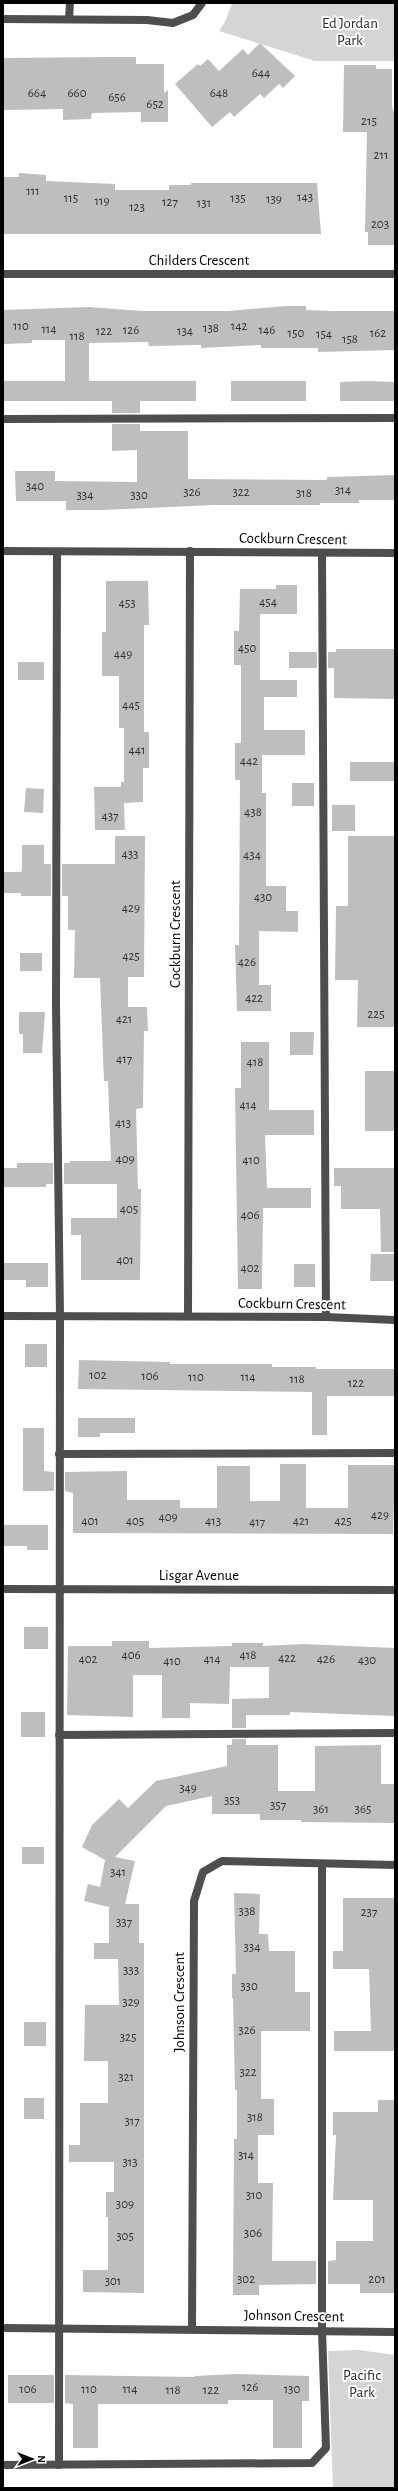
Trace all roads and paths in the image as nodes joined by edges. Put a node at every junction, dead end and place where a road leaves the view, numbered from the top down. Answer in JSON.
{"nodes":[{"id":1,"x":70,"y":3,"type":"edge"},
{"id":2,"x":202,"y":3,"type":"edge"},
{"id":3,"x":3,"y":19,"type":"edge"},
{"id":4,"x":69,"y":19,"type":"junction"},
{"id":5,"x":3,"y":274,"type":"edge"},
{"id":6,"x":395,"y":274,"type":"edge"},
{"id":7,"x":395,"y":418,"type":"edge"},
{"id":8,"x":3,"y":419,"type":"edge"},
{"id":9,"x":3,"y":551,"type":"edge"},
{"id":10,"x":190,"y":551,"type":"junction"},
{"id":11,"x":57,"y":552,"type":"junction"},
{"id":12,"x":322,"y":553,"type":"junction"},
{"id":13,"x":395,"y":553,"type":"edge"},
{"id":14,"x":3,"y":1316,"type":"edge"},
{"id":15,"x":60,"y":1316,"type":"junction"},
{"id":16,"x":188,"y":1316,"type":"junction"},
{"id":17,"x":326,"y":1317,"type":"junction"},
{"id":18,"x":395,"y":1320,"type":"edge"},
{"id":19,"x":395,"y":1453,"type":"edge"},
{"id":20,"x":59,"y":1454,"type":"junction"},
{"id":21,"x":3,"y":1589,"type":"edge"},
{"id":22,"x":60,"y":1589,"type":"junction"},
{"id":23,"x":395,"y":1590,"type":"edge"},
{"id":24,"x":395,"y":1733,"type":"edge"},
{"id":25,"x":59,"y":1735,"type":"junction"},
{"id":26,"x":322,"y":1864,"type":"junction"},
{"id":27,"x":395,"y":1865,"type":"edge"},
{"id":28,"x":3,"y":2328,"type":"edge"},
{"id":29,"x":192,"y":2329,"type":"junction"},
{"id":30,"x":58,"y":2330,"type":"junction"},
{"id":31,"x":322,"y":2330,"type":"junction"},
{"id":32,"x":395,"y":2332,"type":"edge"},
{"id":33,"x":3,"y":2465,"type":"edge"},
{"id":34,"x":59,"y":2466,"type":"junction"}],
"edges":[{"from":1,"to":4,"type":"street"},
{"from":2,"to":4,"type":"street"},
{"from":3,"to":4,"type":"street"},
{"from":5,"to":6,"type":"street","name":"Childers Crescent"},
{"from":7,"to":8,"type":"street"},
{"from":9,"to":11,"type":"street","name":"Cockburn Crescent"},
{"from":10,"to":11,"type":"street","name":"Cockburn Crescent"},
{"from":10,"to":12,"type":"street","name":"Cockburn Crescent"},
{"from":10,"to":16,"type":"street","name":"Cockburn Crescent"},
{"from":11,"to":15,"type":"street"},
{"from":12,"to":13,"type":"street","name":"Cockburn Crescent"},
{"from":12,"to":17,"type":"street"},
{"from":14,"to":15,"type":"street","name":"Cockburn Crescent"},
{"from":15,"to":16,"type":"street","name":"Cockburn Crescent"},
{"from":15,"to":20,"type":"street"},
{"from":16,"to":17,"type":"street","name":"Cockburn Crescent"},
{"from":17,"to":18,"type":"street","name":"Cockburn Crescent"},
{"from":19,"to":20,"type":"street"},
{"from":20,"to":22,"type":"street"},
{"from":21,"to":22,"type":"street","name":"Lisgar Avenue"},
{"from":22,"to":23,"type":"street","name":"Lisgar Avenue"},
{"from":22,"to":25,"type":"street"},
{"from":24,"to":25,"type":"street"},
{"from":25,"to":30,"type":"street"},
{"from":26,"to":27,"type":"street","name":"Johnson Crescent"},
{"from":26,"to":29,"type":"street","name":"Johnson Crescent"},
{"from":26,"to":31,"type":"street"},
{"from":28,"to":30,"type":"street","name":"Johnson Crescent"},
{"from":29,"to":30,"type":"street","name":"Johnson Crescent"},
{"from":29,"to":31,"type":"street","name":"Johnson Crescent"},
{"from":30,"to":34,"type":"street"},
{"from":31,"to":32,"type":"street","name":"Johnson Crescent"},
{"from":31,"to":34,"type":"street"},
{"from":33,"to":34,"type":"street"}]}
